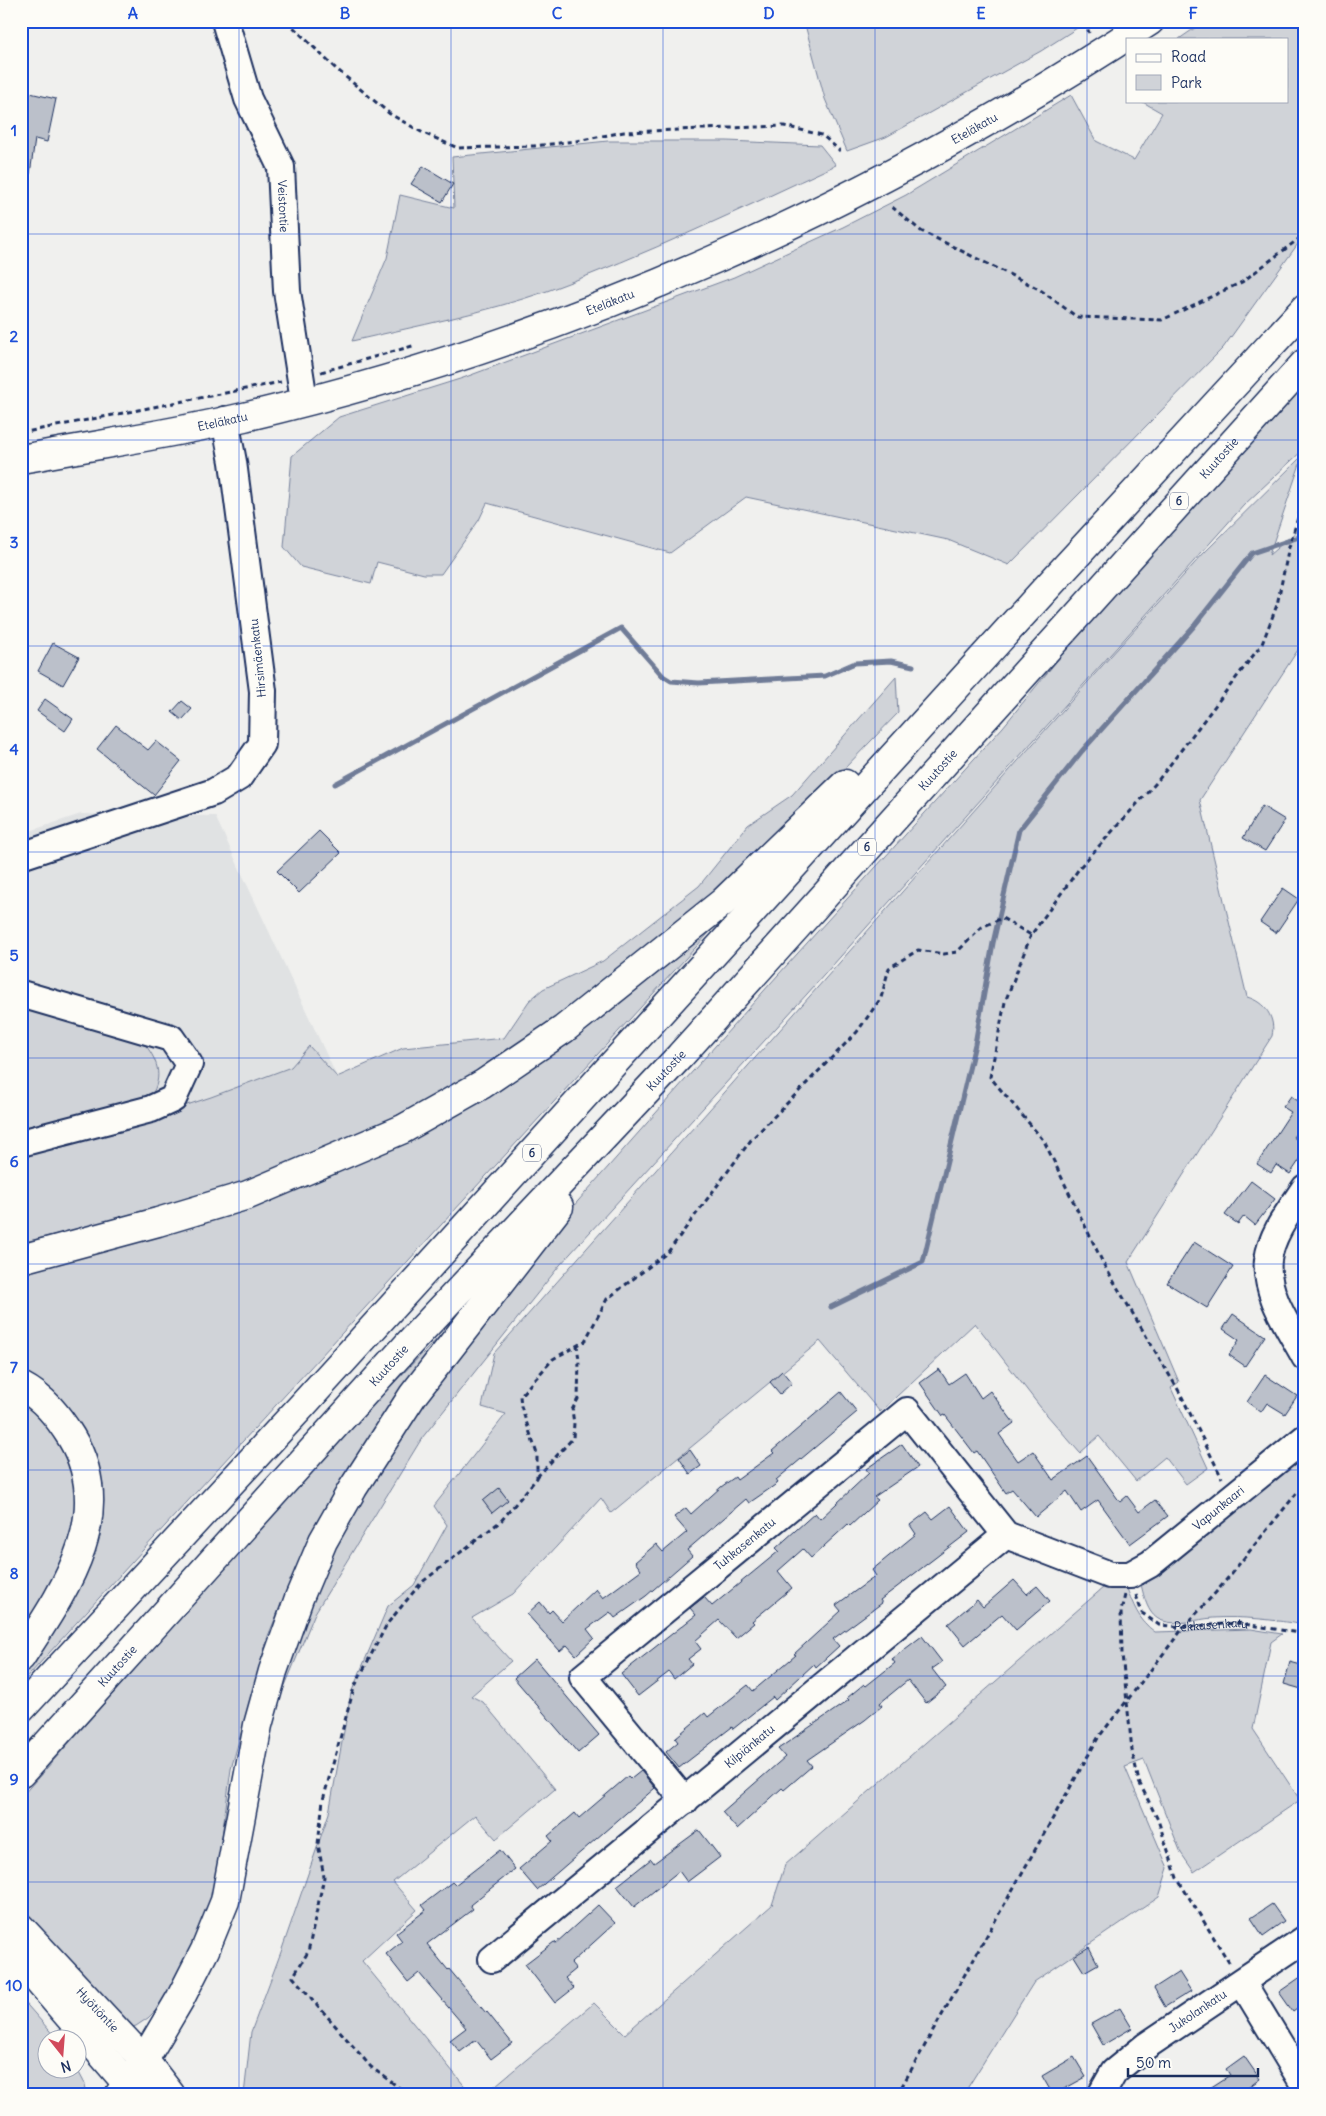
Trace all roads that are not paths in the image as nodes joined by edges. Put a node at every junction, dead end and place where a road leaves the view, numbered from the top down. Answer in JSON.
{"nodes":[{"id":1,"x":226,"y":21,"type":"edge"},
{"id":2,"x":1150,"y":21,"type":"edge"},
{"id":3,"x":1305,"y":308,"type":"edge"},
{"id":4,"x":1305,"y":363,"type":"edge"},
{"id":5,"x":303,"y":389,"type":"junction"},
{"id":6,"x":225,"y":420,"type":"junction"},
{"id":7,"x":21,"y":459,"type":"edge"},
{"id":8,"x":1040,"y":595,"type":"junction"},
{"id":9,"x":21,"y":856,"type":"edge"},
{"id":10,"x":21,"y":994,"type":"edge"},
{"id":11,"x":680,"y":1056,"type":"junction"},
{"id":12,"x":21,"y":1143,"type":"edge"},
{"id":13,"x":1305,"y":1188,"type":"edge"},
{"id":14,"x":21,"y":1260,"type":"edge"},
{"id":15,"x":1305,"y":1357,"type":"edge"},
{"id":16,"x":21,"y":1386,"type":"edge"},
{"id":17,"x":1305,"y":1438,"type":"edge"},
{"id":18,"x":1006,"y":1535,"type":"junction"},
{"id":19,"x":21,"y":1657,"type":"edge"},
{"id":20,"x":21,"y":1708,"type":"edge"},
{"id":21,"x":21,"y":1774,"type":"edge"},
{"id":22,"x":685,"y":1801,"type":"junction"},
{"id":23,"x":21,"y":1928,"type":"edge"},
{"id":24,"x":1305,"y":1939,"type":"edge"},
{"id":25,"x":492,"y":1959,"type":"dead end"},
{"id":26,"x":21,"y":1961,"type":"edge"},
{"id":27,"x":1242,"y":1982,"type":"junction"},
{"id":28,"x":144,"y":2060,"type":"junction"},
{"id":29,"x":1305,"y":2086,"type":"edge"},
{"id":30,"x":128,"y":2091,"type":"edge"},
{"id":31,"x":171,"y":2095,"type":"edge"},
{"id":32,"x":1101,"y":2095,"type":"edge"}],
"edges":[{"from":1,"to":5,"type":"street","name":"Veistontie"},
{"from":2,"to":5,"type":"main road","name":"Eteläkatu"},
{"from":3,"to":8,"type":"main road","number":"6"},
{"from":4,"to":11,"type":"main road","name":"Kuutostie","number":"6"},
{"from":5,"to":6,"type":"main road","name":"Eteläkatu"},
{"from":6,"to":7,"type":"main road","name":"Eteläkatu"},
{"from":6,"to":9,"type":"street","name":"Hirsimäenkatu"},
{"from":8,"to":14,"type":"main road"},
{"from":8,"to":20,"type":"main road","number":"6"},
{"from":10,"to":12,"type":"street"},
{"from":11,"to":21,"type":"main road","name":"Kuutostie","number":"6"},
{"from":11,"to":28,"type":"main road"},
{"from":13,"to":15,"type":"street"},
{"from":16,"to":19,"type":"main road"},
{"from":17,"to":18,"type":"street","name":"Vapunkaari"},
{"from":18,"to":22,"type":"street","name":"Kilpiänkatu"},
{"from":18,"to":22,"type":"street","name":"Tuhkasenkatu"},
{"from":22,"to":25,"type":"street","name":"Kilpiänkatu"},
{"from":23,"to":28,"type":"main road","name":"Hyötiöntie"},
{"from":24,"to":27,"type":"street","name":"Jukolankatu"},
{"from":26,"to":30,"type":"main road","name":"Hyötiöntie"},
{"from":27,"to":29,"type":"street"},
{"from":27,"to":32,"type":"street","name":"Jukolankatu"},
{"from":28,"to":30,"type":"main road"},
{"from":28,"to":31,"type":"main road","name":"Hyötiöntie"}]}
